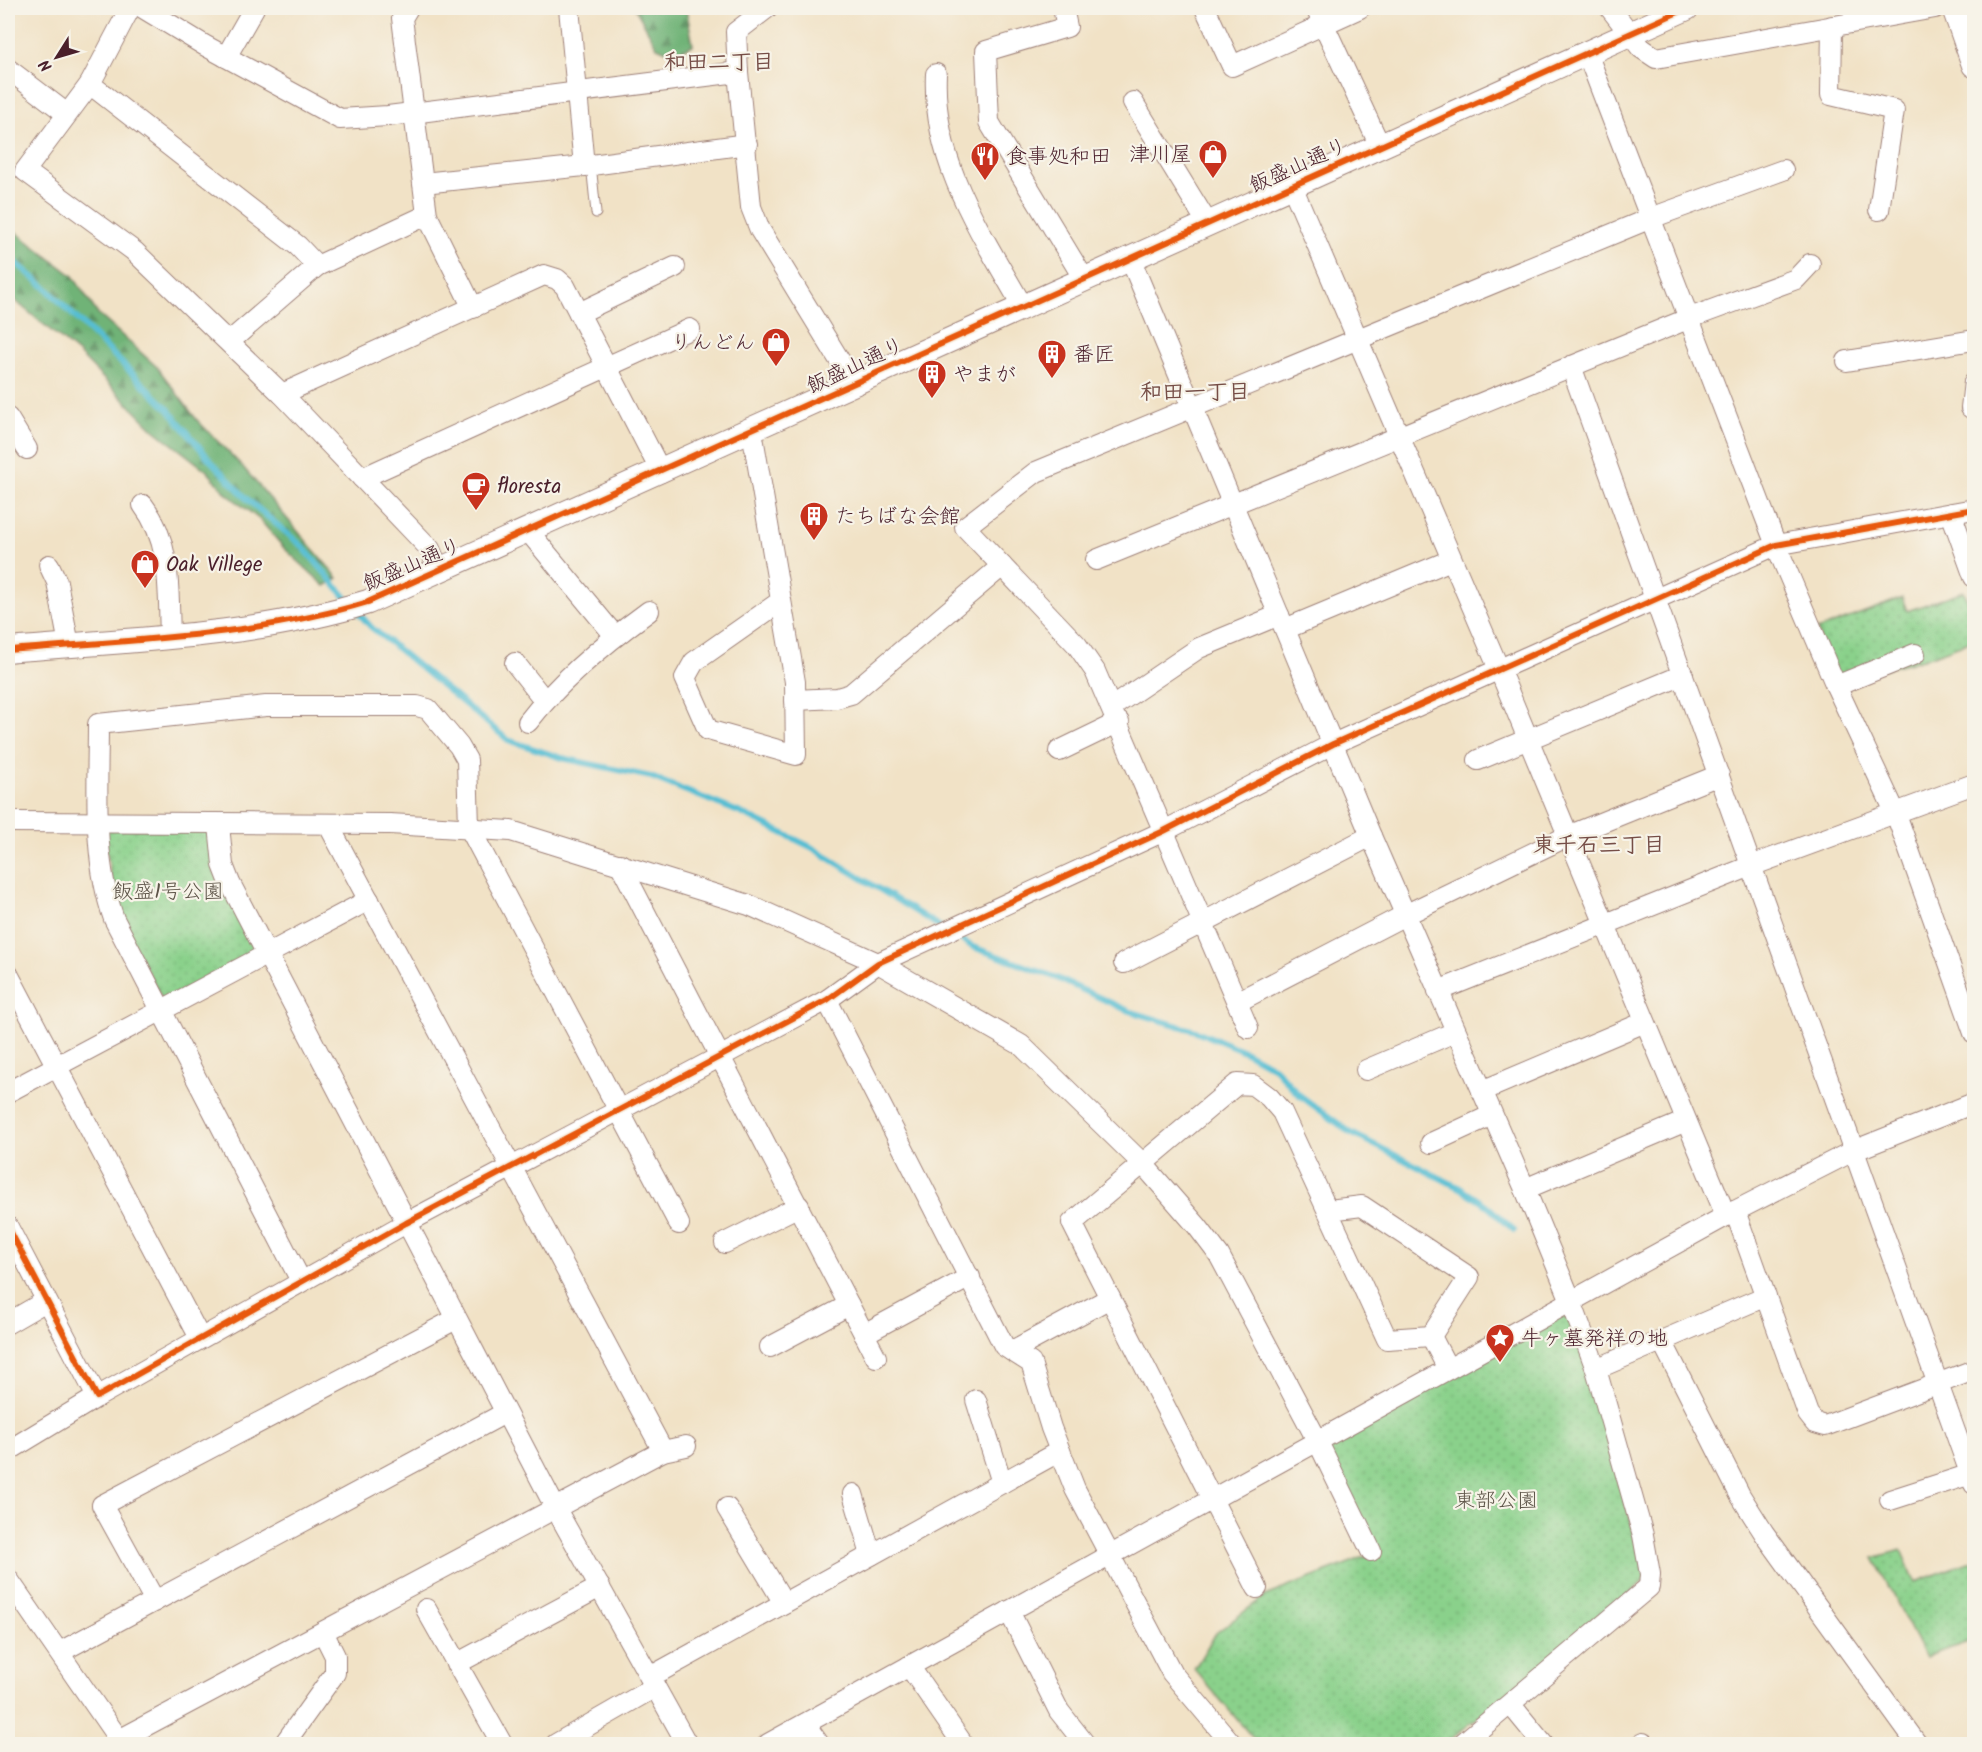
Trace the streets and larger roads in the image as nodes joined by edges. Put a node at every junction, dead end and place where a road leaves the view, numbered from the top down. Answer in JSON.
{"nodes":[{"id":1,"x":130,"y":8,"type":"edge"},
{"id":2,"x":143,"y":8,"type":"edge"},
{"id":3,"x":254,"y":8,"type":"edge"},
{"id":4,"x":408,"y":8,"type":"edge"},
{"id":5,"x":570,"y":8,"type":"edge"},
{"id":6,"x":767,"y":8,"type":"edge"},
{"id":7,"x":1063,"y":8,"type":"edge"},
{"id":8,"x":1205,"y":8,"type":"edge"},
{"id":9,"x":1360,"y":8,"type":"edge"},
{"id":10,"x":1610,"y":8,"type":"edge"},
{"id":11,"x":1687,"y":8,"type":"edge"},
{"id":12,"x":1935,"y":8,"type":"edge"},
{"id":13,"x":1954,"y":8,"type":"edge"},
{"id":14,"x":1320,"y":16,"type":"edge"},
{"id":15,"x":1832,"y":26,"type":"junction"},
{"id":16,"x":1629,"y":34,"type":"junction"},
{"id":17,"x":1587,"y":53,"type":"junction"},
{"id":18,"x":226,"y":57,"type":"junction"},
{"id":19,"x":1974,"y":65,"type":"edge"},
{"id":20,"x":8,"y":69,"type":"edge"},
{"id":21,"x":738,"y":72,"type":"junction"},
{"id":22,"x":936,"y":74,"type":"dead end"},
{"id":23,"x":90,"y":84,"type":"junction"},
{"id":24,"x":579,"y":92,"type":"junction"},
{"id":25,"x":1133,"y":102,"type":"dead end"},
{"id":26,"x":416,"y":112,"type":"junction"},
{"id":27,"x":67,"y":114,"type":"junction"},
{"id":28,"x":747,"y":144,"type":"junction"},
{"id":29,"x":1380,"y":146,"type":"junction"},
{"id":30,"x":587,"y":165,"type":"junction"},
{"id":31,"x":1783,"y":170,"type":"dead end"},
{"id":32,"x":423,"y":183,"type":"junction"},
{"id":33,"x":1292,"y":186,"type":"junction"},
{"id":34,"x":1879,"y":210,"type":"dead end"},
{"id":35,"x":427,"y":215,"type":"junction"},
{"id":36,"x":1652,"y":218,"type":"junction"},
{"id":37,"x":1208,"y":224,"type":"junction"},
{"id":38,"x":1130,"y":258,"type":"junction"},
{"id":39,"x":1810,"y":264,"type":"dead end"},
{"id":40,"x":317,"y":266,"type":"junction"},
{"id":41,"x":675,"y":267,"type":"dead end"},
{"id":42,"x":1084,"y":279,"type":"junction"},
{"id":43,"x":1023,"y":307,"type":"junction"},
{"id":44,"x":473,"y":308,"type":"junction"},
{"id":45,"x":579,"y":313,"type":"junction"},
{"id":46,"x":1690,"y":318,"type":"junction"},
{"id":47,"x":690,"y":329,"type":"dead end"},
{"id":48,"x":1357,"y":339,"type":"junction"},
{"id":49,"x":1974,"y":340,"type":"edge"},
{"id":50,"x":229,"y":342,"type":"junction"},
{"id":51,"x":1847,"y":361,"type":"dead end"},
{"id":52,"x":1571,"y":366,"type":"junction"},
{"id":53,"x":605,"y":367,"type":"junction"},
{"id":54,"x":1974,"y":382,"type":"edge"},
{"id":55,"x":854,"y":384,"type":"junction"},
{"id":56,"x":282,"y":394,"type":"junction"},
{"id":57,"x":1192,"y":407,"type":"junction"},
{"id":58,"x":1971,"y":408,"type":"dead end"},
{"id":59,"x":8,"y":418,"type":"edge"},
{"id":60,"x":752,"y":431,"type":"junction"},
{"id":61,"x":1398,"y":435,"type":"junction"},
{"id":62,"x":27,"y":449,"type":"dead end"},
{"id":63,"x":661,"y":472,"type":"junction"},
{"id":64,"x":362,"y":478,"type":"junction"},
{"id":65,"x":1232,"y":503,"type":"junction"},
{"id":66,"x":142,"y":505,"type":"dead end"},
{"id":67,"x":1974,"y":508,"type":"edge"},
{"id":68,"x":1951,"y":513,"type":"junction"},
{"id":69,"x":529,"y":532,"type":"junction"},
{"id":70,"x":1776,"y":545,"type":"junction"},
{"id":71,"x":1096,"y":560,"type":"dead end"},
{"id":72,"x":1451,"y":560,"type":"junction"},
{"id":73,"x":49,"y":565,"type":"dead end"},
{"id":74,"x":1002,"y":566,"type":"junction"},
{"id":75,"x":439,"y":570,"type":"junction"},
{"id":76,"x":1974,"y":577,"type":"edge"},
{"id":77,"x":1656,"y":599,"type":"junction"},
{"id":78,"x":781,"y":601,"type":"junction"},
{"id":79,"x":649,"y":611,"type":"dead end"},
{"id":80,"x":1282,"y":622,"type":"junction"},
{"id":81,"x":170,"y":636,"type":"junction"},
{"id":82,"x":615,"y":636,"type":"junction"},
{"id":83,"x":69,"y":645,"type":"junction"},
{"id":84,"x":8,"y":650,"type":"edge"},
{"id":85,"x":1915,"y":654,"type":"dead end"},
{"id":86,"x":515,"y":663,"type":"dead end"},
{"id":87,"x":1499,"y":669,"type":"junction"},
{"id":88,"x":1683,"y":675,"type":"junction"},
{"id":89,"x":1836,"y":686,"type":"junction"},
{"id":90,"x":795,"y":700,"type":"junction"},
{"id":91,"x":545,"y":701,"type":"junction"},
{"id":92,"x":1116,"y":714,"type":"junction"},
{"id":93,"x":528,"y":722,"type":"dead end"},
{"id":94,"x":1528,"y":739,"type":"junction"},
{"id":95,"x":1333,"y":744,"type":"junction"},
{"id":96,"x":1059,"y":752,"type":"dead end"},
{"id":97,"x":1478,"y":760,"type":"dead end"},
{"id":98,"x":1719,"y":775,"type":"junction"},
{"id":99,"x":1974,"y":784,"type":"edge"},
{"id":100,"x":1896,"y":814,"type":"junction"},
{"id":101,"x":8,"y":822,"type":"edge"},
{"id":102,"x":98,"y":823,"type":"junction"},
{"id":103,"x":328,"y":824,"type":"junction"},
{"id":104,"x":219,"y":825,"type":"junction"},
{"id":105,"x":469,"y":827,"type":"junction"},
{"id":106,"x":1164,"y":831,"type":"junction"},
{"id":107,"x":1371,"y":836,"type":"junction"},
{"id":108,"x":1568,"y":836,"type":"junction"},
{"id":109,"x":620,"y":864,"type":"junction"},
{"id":110,"x":1751,"y":866,"type":"junction"},
{"id":111,"x":369,"y":900,"type":"junction"},
{"id":112,"x":1405,"y":915,"type":"junction"},
{"id":113,"x":1203,"y":922,"type":"junction"},
{"id":114,"x":1604,"y":923,"type":"junction"},
{"id":115,"x":266,"y":953,"type":"junction"},
{"id":116,"x":878,"y":963,"type":"junction"},
{"id":117,"x":1124,"y":963,"type":"dead end"},
{"id":118,"x":8,"y":974,"type":"edge"},
{"id":119,"x":1438,"y":992,"type":"junction"},
{"id":120,"x":826,"y":1000,"type":"junction"},
{"id":121,"x":1237,"y":1002,"type":"junction"},
{"id":122,"x":162,"y":1009,"type":"junction"},
{"id":123,"x":1645,"y":1022,"type":"junction"},
{"id":124,"x":1248,"y":1028,"type":"dead end"},
{"id":125,"x":1455,"y":1032,"type":"junction"},
{"id":126,"x":1974,"y":1033,"type":"edge"},
{"id":127,"x":722,"y":1057,"type":"junction"},
{"id":128,"x":55,"y":1065,"type":"junction"},
{"id":129,"x":1366,"y":1070,"type":"dead end"},
{"id":130,"x":1482,"y":1091,"type":"junction"},
{"id":131,"x":8,"y":1092,"type":"edge"},
{"id":132,"x":1974,"y":1103,"type":"edge"},
{"id":133,"x":618,"y":1112,"type":"junction"},
{"id":134,"x":1492,"y":1115,"type":"junction"},
{"id":135,"x":1686,"y":1121,"type":"junction"},
{"id":136,"x":1431,"y":1143,"type":"dead end"},
{"id":137,"x":1853,"y":1151,"type":"junction"},
{"id":138,"x":1143,"y":1164,"type":"junction"},
{"id":139,"x":512,"y":1169,"type":"junction"},
{"id":140,"x":1525,"y":1189,"type":"junction"},
{"id":141,"x":799,"y":1206,"type":"junction"},
{"id":142,"x":1329,"y":1210,"type":"junction"},
{"id":143,"x":1730,"y":1213,"type":"junction"},
{"id":144,"x":406,"y":1223,"type":"junction"},
{"id":145,"x":679,"y":1224,"type":"dead end"},
{"id":146,"x":8,"y":1227,"type":"edge"},
{"id":147,"x":725,"y":1243,"type":"dead end"},
{"id":148,"x":970,"y":1277,"type":"junction"},
{"id":149,"x":301,"y":1281,"type":"junction"},
{"id":150,"x":1766,"y":1296,"type":"junction"},
{"id":151,"x":1110,"y":1298,"type":"junction"},
{"id":152,"x":46,"y":1301,"type":"junction"},
{"id":153,"x":1571,"y":1301,"type":"junction"},
{"id":154,"x":849,"y":1305,"type":"junction"},
{"id":155,"x":456,"y":1319,"type":"junction"},
{"id":156,"x":8,"y":1323,"type":"edge"},
{"id":157,"x":864,"y":1334,"type":"junction"},
{"id":158,"x":1431,"y":1336,"type":"junction"},
{"id":159,"x":200,"y":1338,"type":"junction"},
{"id":160,"x":1662,"y":1341,"type":"junction"},
{"id":161,"x":770,"y":1347,"type":"dead end"},
{"id":162,"x":1012,"y":1351,"type":"junction"},
{"id":163,"x":876,"y":1357,"type":"dead end"},
{"id":164,"x":1448,"y":1369,"type":"junction"},
{"id":165,"x":1596,"y":1369,"type":"junction"},
{"id":166,"x":1974,"y":1370,"type":"edge"},
{"id":167,"x":1938,"y":1383,"type":"junction"},
{"id":168,"x":97,"y":1397,"type":"junction"},
{"id":169,"x":976,"y":1400,"type":"dead end"},
{"id":170,"x":506,"y":1413,"type":"junction"},
{"id":171,"x":1317,"y":1440,"type":"junction"},
{"id":172,"x":686,"y":1446,"type":"dead end"},
{"id":173,"x":8,"y":1451,"type":"edge"},
{"id":174,"x":663,"y":1451,"type":"junction"},
{"id":175,"x":1060,"y":1451,"type":"junction"},
{"id":176,"x":1973,"y":1479,"type":"edge"},
{"id":177,"x":1002,"y":1484,"type":"junction"},
{"id":178,"x":853,"y":1494,"type":"dead end"},
{"id":179,"x":1213,"y":1498,"type":"junction"},
{"id":180,"x":1890,"y":1500,"type":"dead end"},
{"id":181,"x":727,"y":1508,"type":"dead end"},
{"id":182,"x":556,"y":1509,"type":"junction"},
{"id":183,"x":1371,"y":1551,"type":"dead end"},
{"id":184,"x":1111,"y":1553,"type":"junction"},
{"id":185,"x":871,"y":1555,"type":"junction"},
{"id":186,"x":8,"y":1578,"type":"edge"},
{"id":187,"x":600,"y":1587,"type":"junction"},
{"id":188,"x":1257,"y":1588,"type":"dead end"},
{"id":189,"x":155,"y":1601,"type":"junction"},
{"id":190,"x":784,"y":1603,"type":"junction"},
{"id":191,"x":426,"y":1610,"type":"dead end"},
{"id":192,"x":1009,"y":1611,"type":"junction"},
{"id":193,"x":323,"y":1632,"type":"junction"},
{"id":194,"x":60,"y":1652,"type":"junction"},
{"id":195,"x":456,"y":1664,"type":"junction"},
{"id":196,"x":909,"y":1666,"type":"junction"},
{"id":197,"x":653,"y":1682,"type":"junction"},
{"id":198,"x":1511,"y":1705,"type":"junction"},
{"id":199,"x":805,"y":1724,"type":"junction"},
{"id":200,"x":121,"y":1742,"type":"edge"},
{"id":201,"x":284,"y":1744,"type":"edge"},
{"id":202,"x":502,"y":1744,"type":"edge"},
{"id":203,"x":556,"y":1744,"type":"edge"},
{"id":204,"x":687,"y":1744,"type":"edge"},
{"id":205,"x":768,"y":1744,"type":"edge"},
{"id":206,"x":819,"y":1744,"type":"edge"},
{"id":207,"x":963,"y":1744,"type":"edge"},
{"id":208,"x":1085,"y":1744,"type":"edge"},
{"id":209,"x":1232,"y":1744,"type":"edge"},
{"id":210,"x":1462,"y":1744,"type":"edge"},
{"id":211,"x":1543,"y":1744,"type":"edge"},
{"id":212,"x":1917,"y":1744,"type":"edge"}],
"edges":[{"from":1,"to":23,"type":"street"},
{"from":2,"to":18,"type":"street"},
{"from":3,"to":18,"type":"street"},
{"from":4,"to":26,"type":"street"},
{"from":5,"to":24,"type":"street"},
{"from":6,"to":21,"type":"street"},
{"from":7,"to":42,"type":"street"},
{"from":8,"to":14,"type":"street"},
{"from":9,"to":14,"type":"street"},
{"from":10,"to":16,"type":"street"},
{"from":11,"to":16,"type":"street","name":"飯盛山通り"},
{"from":12,"to":15,"type":"street"},
{"from":13,"to":19,"type":"street"},
{"from":14,"to":29,"type":"street"},
{"from":15,"to":16,"type":"street"},
{"from":15,"to":34,"type":"street"},
{"from":16,"to":17,"type":"street","name":"飯盛山通り"},
{"from":17,"to":29,"type":"street","name":"飯盛山通り"},
{"from":17,"to":36,"type":"street"},
{"from":18,"to":26,"type":"street"},
{"from":20,"to":27,"type":"street"},
{"from":21,"to":24,"type":"street"},
{"from":21,"to":28,"type":"street"},
{"from":22,"to":43,"type":"street"},
{"from":23,"to":27,"type":"street"},
{"from":23,"to":40,"type":"street"},
{"from":24,"to":26,"type":"street"},
{"from":24,"to":30,"type":"street"},
{"from":25,"to":37,"type":"street"},
{"from":26,"to":32,"type":"street"},
{"from":27,"to":50,"type":"street"},
{"from":28,"to":30,"type":"street"},
{"from":28,"to":55,"type":"street"},
{"from":29,"to":33,"type":"street","name":"飯盛山通り"},
{"from":30,"to":32,"type":"street"},
{"from":31,"to":36,"type":"street"},
{"from":32,"to":35,"type":"street"},
{"from":33,"to":37,"type":"street","name":"飯盛山通り"},
{"from":33,"to":48,"type":"street"},
{"from":35,"to":40,"type":"street"},
{"from":35,"to":44,"type":"street"},
{"from":36,"to":46,"type":"street"},
{"from":36,"to":48,"type":"street"},
{"from":37,"to":38,"type":"street","name":"飯盛山通り"},
{"from":38,"to":42,"type":"street","name":"飯盛山通り"},
{"from":38,"to":57,"type":"street"},
{"from":39,"to":46,"type":"street"},
{"from":40,"to":50,"type":"street"},
{"from":41,"to":45,"type":"street"},
{"from":42,"to":43,"type":"street","name":"飯盛山通り"},
{"from":43,"to":55,"type":"street","name":"飯盛山通り"},
{"from":44,"to":45,"type":"street"},
{"from":44,"to":56,"type":"street"},
{"from":45,"to":53,"type":"street"},
{"from":46,"to":52,"type":"street"},
{"from":46,"to":70,"type":"street"},
{"from":47,"to":53,"type":"street"},
{"from":48,"to":57,"type":"street"},
{"from":48,"to":61,"type":"street"},
{"from":49,"to":51,"type":"street"},
{"from":50,"to":56,"type":"street"},
{"from":52,"to":61,"type":"street"},
{"from":52,"to":77,"type":"street"},
{"from":53,"to":63,"type":"street"},
{"from":53,"to":64,"type":"street"},
{"from":54,"to":58,"type":"street"},
{"from":55,"to":60,"type":"street","name":"飯盛山通り"},
{"from":56,"to":64,"type":"street"},
{"from":57,"to":65,"type":"street"},
{"from":57,"to":74,"type":"street"},
{"from":59,"to":62,"type":"street"},
{"from":60,"to":63,"type":"street","name":"飯盛山通り"},
{"from":60,"to":78,"type":"street"},
{"from":61,"to":65,"type":"street"},
{"from":61,"to":72,"type":"street"},
{"from":63,"to":69,"type":"street","name":"飯盛山通り"},
{"from":64,"to":75,"type":"street"},
{"from":65,"to":71,"type":"street"},
{"from":65,"to":80,"type":"street"},
{"from":66,"to":81,"type":"street"},
{"from":67,"to":68,"type":"street"},
{"from":68,"to":70,"type":"street"},
{"from":68,"to":76,"type":"street"},
{"from":69,"to":75,"type":"street","name":"飯盛山通り"},
{"from":69,"to":82,"type":"street"},
{"from":70,"to":77,"type":"street"},
{"from":70,"to":89,"type":"street"},
{"from":72,"to":80,"type":"street"},
{"from":72,"to":87,"type":"street"},
{"from":73,"to":83,"type":"street"},
{"from":74,"to":90,"type":"street"},
{"from":74,"to":92,"type":"street"},
{"from":75,"to":81,"type":"street","name":"飯盛山通り"},
{"from":77,"to":87,"type":"street"},
{"from":77,"to":88,"type":"street"},
{"from":78,"to":90,"type":"street"},
{"from":78,"to":90,"type":"street"},
{"from":79,"to":82,"type":"street"},
{"from":80,"to":92,"type":"street"},
{"from":80,"to":95,"type":"street"},
{"from":81,"to":83,"type":"street","name":"飯盛山通り"},
{"from":82,"to":91,"type":"street"},
{"from":83,"to":84,"type":"street","name":"飯盛山通り"},
{"from":85,"to":89,"type":"street"},
{"from":86,"to":91,"type":"street"},
{"from":87,"to":94,"type":"street"},
{"from":87,"to":95,"type":"street"},
{"from":88,"to":94,"type":"street"},
{"from":88,"to":98,"type":"street"},
{"from":89,"to":100,"type":"street"},
{"from":91,"to":93,"type":"street"},
{"from":92,"to":96,"type":"street"},
{"from":92,"to":106,"type":"street"},
{"from":94,"to":97,"type":"street"},
{"from":94,"to":108,"type":"street"},
{"from":95,"to":106,"type":"street"},
{"from":95,"to":107,"type":"street"},
{"from":98,"to":108,"type":"street"},
{"from":98,"to":110,"type":"street"},
{"from":99,"to":100,"type":"street"},
{"from":100,"to":110,"type":"street"},
{"from":100,"to":126,"type":"street"},
{"from":101,"to":102,"type":"street"},
{"from":102,"to":104,"type":"street"},
{"from":102,"to":105,"type":"street"},
{"from":102,"to":122,"type":"street"},
{"from":103,"to":104,"type":"street"},
{"from":103,"to":105,"type":"street"},
{"from":103,"to":111,"type":"street"},
{"from":104,"to":115,"type":"street"},
{"from":105,"to":109,"type":"street"},
{"from":105,"to":133,"type":"street"},
{"from":106,"to":113,"type":"street"},
{"from":106,"to":116,"type":"street"},
{"from":107,"to":112,"type":"street"},
{"from":107,"to":113,"type":"street"},
{"from":108,"to":112,"type":"street"},
{"from":108,"to":114,"type":"street"},
{"from":109,"to":116,"type":"street"},
{"from":109,"to":127,"type":"street"},
{"from":110,"to":114,"type":"street"},
{"from":110,"to":137,"type":"street"},
{"from":111,"to":115,"type":"street"},
{"from":111,"to":139,"type":"street"},
{"from":112,"to":119,"type":"street"},
{"from":112,"to":121,"type":"street"},
{"from":113,"to":117,"type":"street"},
{"from":113,"to":121,"type":"street"},
{"from":114,"to":119,"type":"street"},
{"from":114,"to":123,"type":"street"},
{"from":115,"to":122,"type":"street"},
{"from":115,"to":144,"type":"street"},
{"from":116,"to":120,"type":"street"},
{"from":116,"to":138,"type":"street"},
{"from":118,"to":128,"type":"street"},
{"from":119,"to":125,"type":"street"},
{"from":120,"to":127,"type":"street"},
{"from":120,"to":148,"type":"street"},
{"from":121,"to":124,"type":"street"},
{"from":122,"to":128,"type":"street"},
{"from":122,"to":149,"type":"street"},
{"from":123,"to":130,"type":"street"},
{"from":123,"to":135,"type":"street"},
{"from":125,"to":129,"type":"street"},
{"from":125,"to":130,"type":"street"},
{"from":127,"to":133,"type":"street"},
{"from":127,"to":141,"type":"street"},
{"from":128,"to":131,"type":"street"},
{"from":128,"to":159,"type":"street"},
{"from":130,"to":134,"type":"street"},
{"from":132,"to":137,"type":"street"},
{"from":133,"to":139,"type":"street"},
{"from":133,"to":145,"type":"street"},
{"from":134,"to":136,"type":"street"},
{"from":134,"to":140,"type":"street"},
{"from":135,"to":140,"type":"street"},
{"from":135,"to":143,"type":"street"},
{"from":137,"to":143,"type":"street"},
{"from":137,"to":167,"type":"street"},
{"from":138,"to":142,"type":"street"},
{"from":138,"to":151,"type":"street"},
{"from":138,"to":171,"type":"street"},
{"from":139,"to":144,"type":"street"},
{"from":139,"to":174,"type":"street"},
{"from":140,"to":153,"type":"street"},
{"from":141,"to":147,"type":"street"},
{"from":141,"to":154,"type":"street"},
{"from":142,"to":158,"type":"street"},
{"from":142,"to":158,"type":"street"},
{"from":143,"to":150,"type":"street"},
{"from":143,"to":153,"type":"street"},
{"from":144,"to":149,"type":"street"},
{"from":144,"to":155,"type":"street"},
{"from":146,"to":152,"type":"street"},
{"from":148,"to":157,"type":"street"},
{"from":148,"to":162,"type":"street"},
{"from":149,"to":159,"type":"street"},
{"from":150,"to":160,"type":"street"},
{"from":150,"to":167,"type":"street"},
{"from":151,"to":162,"type":"street"},
{"from":151,"to":179,"type":"street"},
{"from":152,"to":156,"type":"street"},
{"from":152,"to":168,"type":"street"},
{"from":153,"to":164,"type":"street"},
{"from":153,"to":165,"type":"street"},
{"from":154,"to":157,"type":"street"},
{"from":154,"to":161,"type":"street"},
{"from":155,"to":170,"type":"street"},
{"from":155,"to":189,"type":"street"},
{"from":157,"to":163,"type":"street"},
{"from":158,"to":164,"type":"street"},
{"from":159,"to":168,"type":"street"},
{"from":160,"to":165,"type":"street"},
{"from":160,"to":212,"type":"street"},
{"from":162,"to":175,"type":"street"},
{"from":164,"to":171,"type":"street"},
{"from":165,"to":198,"type":"street"},
{"from":166,"to":167,"type":"street"},
{"from":167,"to":176,"type":"street"},
{"from":168,"to":173,"type":"street"},
{"from":169,"to":177,"type":"street"},
{"from":170,"to":182,"type":"street"},
{"from":170,"to":189,"type":"street"},
{"from":171,"to":179,"type":"street"},
{"from":171,"to":183,"type":"street"},
{"from":172,"to":174,"type":"street"},
{"from":174,"to":182,"type":"street"},
{"from":175,"to":177,"type":"street"},
{"from":175,"to":184,"type":"street"},
{"from":176,"to":180,"type":"street"},
{"from":177,"to":185,"type":"street"},
{"from":178,"to":185,"type":"street"},
{"from":179,"to":184,"type":"street"},
{"from":179,"to":188,"type":"street"},
{"from":181,"to":190,"type":"street"},
{"from":182,"to":187,"type":"street"},
{"from":182,"to":193,"type":"street"},
{"from":184,"to":192,"type":"street"},
{"from":184,"to":209,"type":"street"},
{"from":185,"to":190,"type":"street"},
{"from":186,"to":194,"type":"street"},
{"from":187,"to":195,"type":"street"},
{"from":187,"to":197,"type":"street"},
{"from":189,"to":194,"type":"street"},
{"from":190,"to":197,"type":"street"},
{"from":191,"to":195,"type":"street"},
{"from":192,"to":196,"type":"street"},
{"from":192,"to":208,"type":"street"},
{"from":193,"to":200,"type":"street"},
{"from":193,"to":201,"type":"street"},
{"from":194,"to":200,"type":"street"},
{"from":195,"to":202,"type":"street"},
{"from":196,"to":199,"type":"street"},
{"from":196,"to":207,"type":"street"},
{"from":197,"to":203,"type":"street"},
{"from":197,"to":204,"type":"street"},
{"from":198,"to":210,"type":"street"},
{"from":198,"to":211,"type":"street"},
{"from":199,"to":205,"type":"street"},
{"from":199,"to":206,"type":"street"}]}
